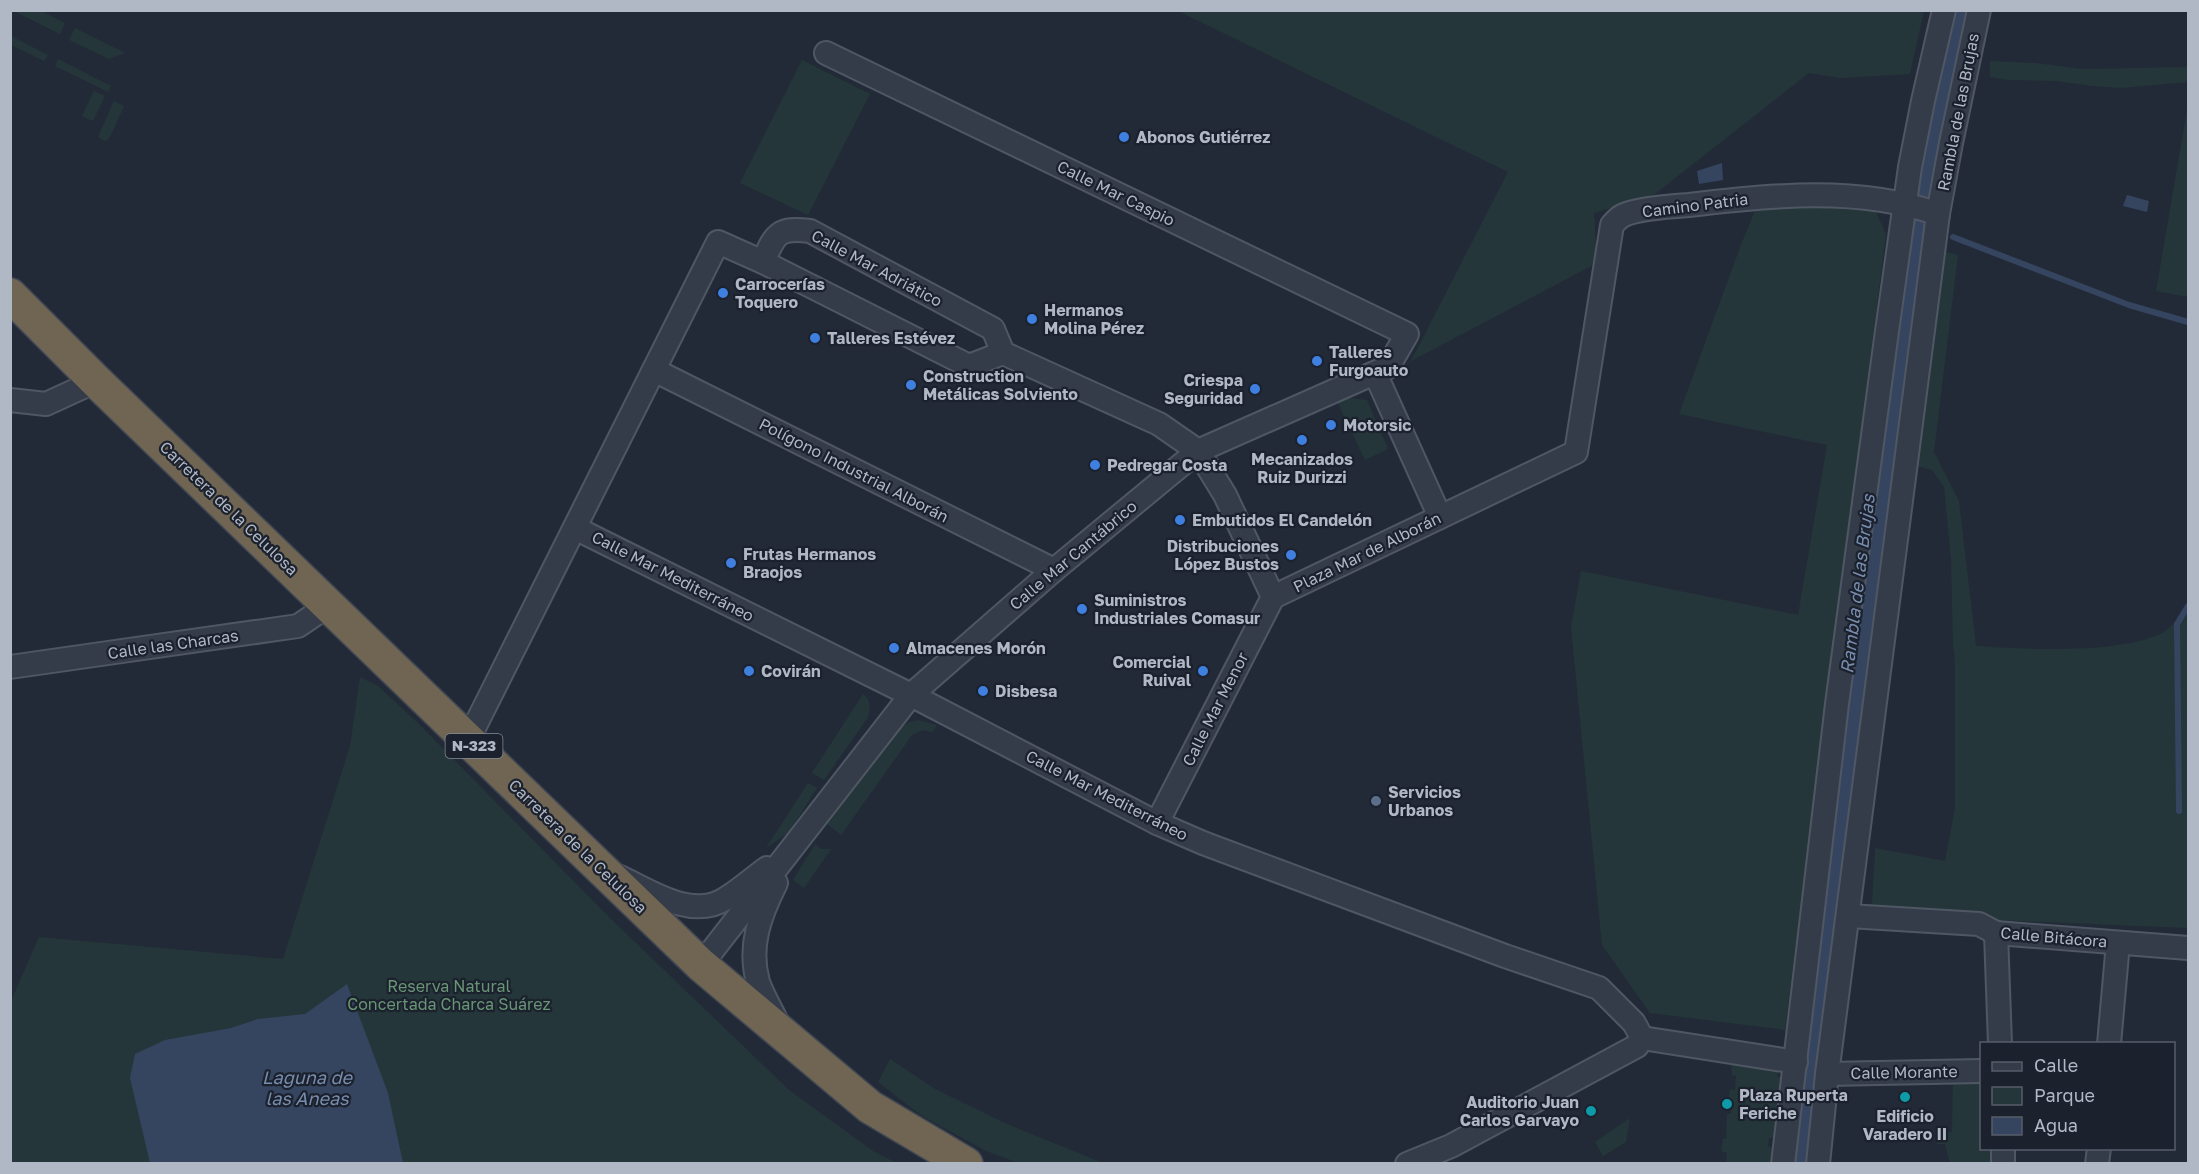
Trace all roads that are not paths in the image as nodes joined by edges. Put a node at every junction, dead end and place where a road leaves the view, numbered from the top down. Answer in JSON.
{"nodes":[{"id":1,"x":1944,"y":10,"type":"edge"},
{"id":2,"x":1979,"y":10,"type":"edge"},
{"id":3,"x":826,"y":52,"type":"dead end"},
{"id":4,"x":1922,"y":209,"type":"junction"},
{"id":5,"x":763,"y":262,"type":"junction"},
{"id":6,"x":10,"y":295,"type":"edge"},
{"id":7,"x":1407,"y":334,"type":"joint"},
{"id":8,"x":1003,"y":353,"type":"junction"},
{"id":9,"x":654,"y":370,"type":"junction"},
{"id":10,"x":1375,"y":373,"type":"junction"},
{"id":11,"x":96,"y":381,"type":"junction"},
{"id":12,"x":10,"y":400,"type":"edge"},
{"id":13,"x":1198,"y":451,"type":"junction"},
{"id":14,"x":1576,"y":452,"type":"joint"},
{"id":15,"x":1440,"y":517,"type":"junction"},
{"id":16,"x":575,"y":528,"type":"junction"},
{"id":17,"x":1054,"y":570,"type":"junction"},
{"id":18,"x":1273,"y":597,"type":"junction"},
{"id":19,"x":329,"y":604,"type":"junction"},
{"id":20,"x":10,"y":667,"type":"edge"},
{"id":21,"x":911,"y":696,"type":"junction"},
{"id":22,"x":468,"y":740,"type":"junction"},
{"id":23,"x":1157,"y":823,"type":"junction"},
{"id":24,"x":792,"y":849,"type":"junction"},
{"id":25,"x":598,"y":866,"type":"junction"},
{"id":26,"x":1849,"y":916,"type":"junction"},
{"id":27,"x":1996,"y":933,"type":"junction"},
{"id":28,"x":2118,"y":943,"type":"junction"},
{"id":29,"x":2188,"y":948,"type":"edge"},
{"id":30,"x":701,"y":965,"type":"junction"},
{"id":31,"x":783,"y":1034,"type":"junction"},
{"id":32,"x":1642,"y":1038,"type":"junction"},
{"id":33,"x":2000,"y":1042,"type":"edge"},
{"id":34,"x":2109,"y":1042,"type":"edge"},
{"id":35,"x":1796,"y":1062,"type":"junction"},
{"id":36,"x":1980,"y":1071,"type":"edge"},
{"id":37,"x":1827,"y":1074,"type":"junction"},
{"id":38,"x":966,"y":1164,"type":"edge"},
{"id":39,"x":1407,"y":1164,"type":"edge"},
{"id":40,"x":1783,"y":1164,"type":"edge"},
{"id":41,"x":1818,"y":1164,"type":"edge"}],
"edges":[{"from":1,"to":4,"type":"street","name":"Rambla de las Brujas"},
{"from":2,"to":4,"type":"street","name":"Rambla de las Brujas"},
{"from":3,"to":7,"type":"street","name":"Calle Mar Caspio"},
{"from":4,"to":14,"type":"street","name":"Camino Patria"},
{"from":4,"to":26,"type":"street","name":"Rambla de las Brujas"},
{"from":4,"to":35,"type":"street","name":"Rambla de las Brujas"},
{"from":5,"to":8,"type":"street"},
{"from":5,"to":8,"type":"street","name":"Calle Mar Adriático"},
{"from":5,"to":9,"type":"street"},
{"from":6,"to":11,"type":"highway","name":"Carretera de la Celulosa","number":"N-323"},
{"from":7,"to":10,"type":"street","name":"Calle Mar Cantábrico"},
{"from":8,"to":13,"type":"street"},
{"from":9,"to":16,"type":"street"},
{"from":9,"to":17,"type":"street","name":"Polígono Industrial Alborán"},
{"from":10,"to":13,"type":"street","name":"Calle Mar Cantábrico"},
{"from":10,"to":15,"type":"street"},
{"from":11,"to":12,"type":"street"},
{"from":11,"to":19,"type":"highway","name":"Carretera de la Celulosa","number":"N-323"},
{"from":13,"to":17,"type":"street","name":"Calle Mar Cantábrico"},
{"from":13,"to":18,"type":"street","name":"Plaza Mar de Alborán"},
{"from":14,"to":15,"type":"street","name":"Plaza Mar de Alborán"},
{"from":15,"to":18,"type":"street","name":"Plaza Mar de Alborán"},
{"from":16,"to":21,"type":"street","name":"Calle Mar Mediterráneo"},
{"from":16,"to":22,"type":"street"},
{"from":17,"to":21,"type":"street","name":"Calle Mar Cantábrico"},
{"from":18,"to":23,"type":"street","name":"Calle Mar Menor"},
{"from":19,"to":20,"type":"street","name":"Calle las Charcas"},
{"from":19,"to":22,"type":"highway","name":"Carretera de la Celulosa","number":"N-323"},
{"from":21,"to":23,"type":"street","name":"Calle Mar Mediterráneo"},
{"from":21,"to":24,"type":"street","name":"Calle Mar Cantábrico"},
{"from":22,"to":25,"type":"highway","name":"Carretera de la Celulosa","number":"N-323"},
{"from":23,"to":32,"type":"street","name":"Calle Mar Mediterráneo"},
{"from":24,"to":25,"type":"street","name":"Calle Mar Cantábrico"},
{"from":24,"to":30,"type":"street","name":"Calle Mar Cantábrico"},
{"from":24,"to":31,"type":"street","name":"Calle Mar Cantábrico"},
{"from":25,"to":30,"type":"highway","name":"Carretera de la Celulosa","number":"N-323"},
{"from":26,"to":27,"type":"street","name":"Calle Bitácora"},
{"from":26,"to":37,"type":"street","name":"Rambla de las Brujas"},
{"from":27,"to":28,"type":"street","name":"Calle Bitácora"},
{"from":27,"to":33,"type":"street"},
{"from":28,"to":29,"type":"street","name":"Calle Bitácora"},
{"from":28,"to":34,"type":"street"},
{"from":30,"to":31,"type":"highway","name":"Carretera de la Celulosa","number":"N-323"},
{"from":31,"to":38,"type":"highway","name":"Carretera de la Celulosa","number":"N-323"},
{"from":32,"to":35,"type":"street"},
{"from":32,"to":39,"type":"street"},
{"from":35,"to":40,"type":"street","name":"Rambla de las Brujas"},
{"from":36,"to":37,"type":"street","name":"Calle Morante"},
{"from":37,"to":41,"type":"street","name":"Rambla de las Brujas"}]}
